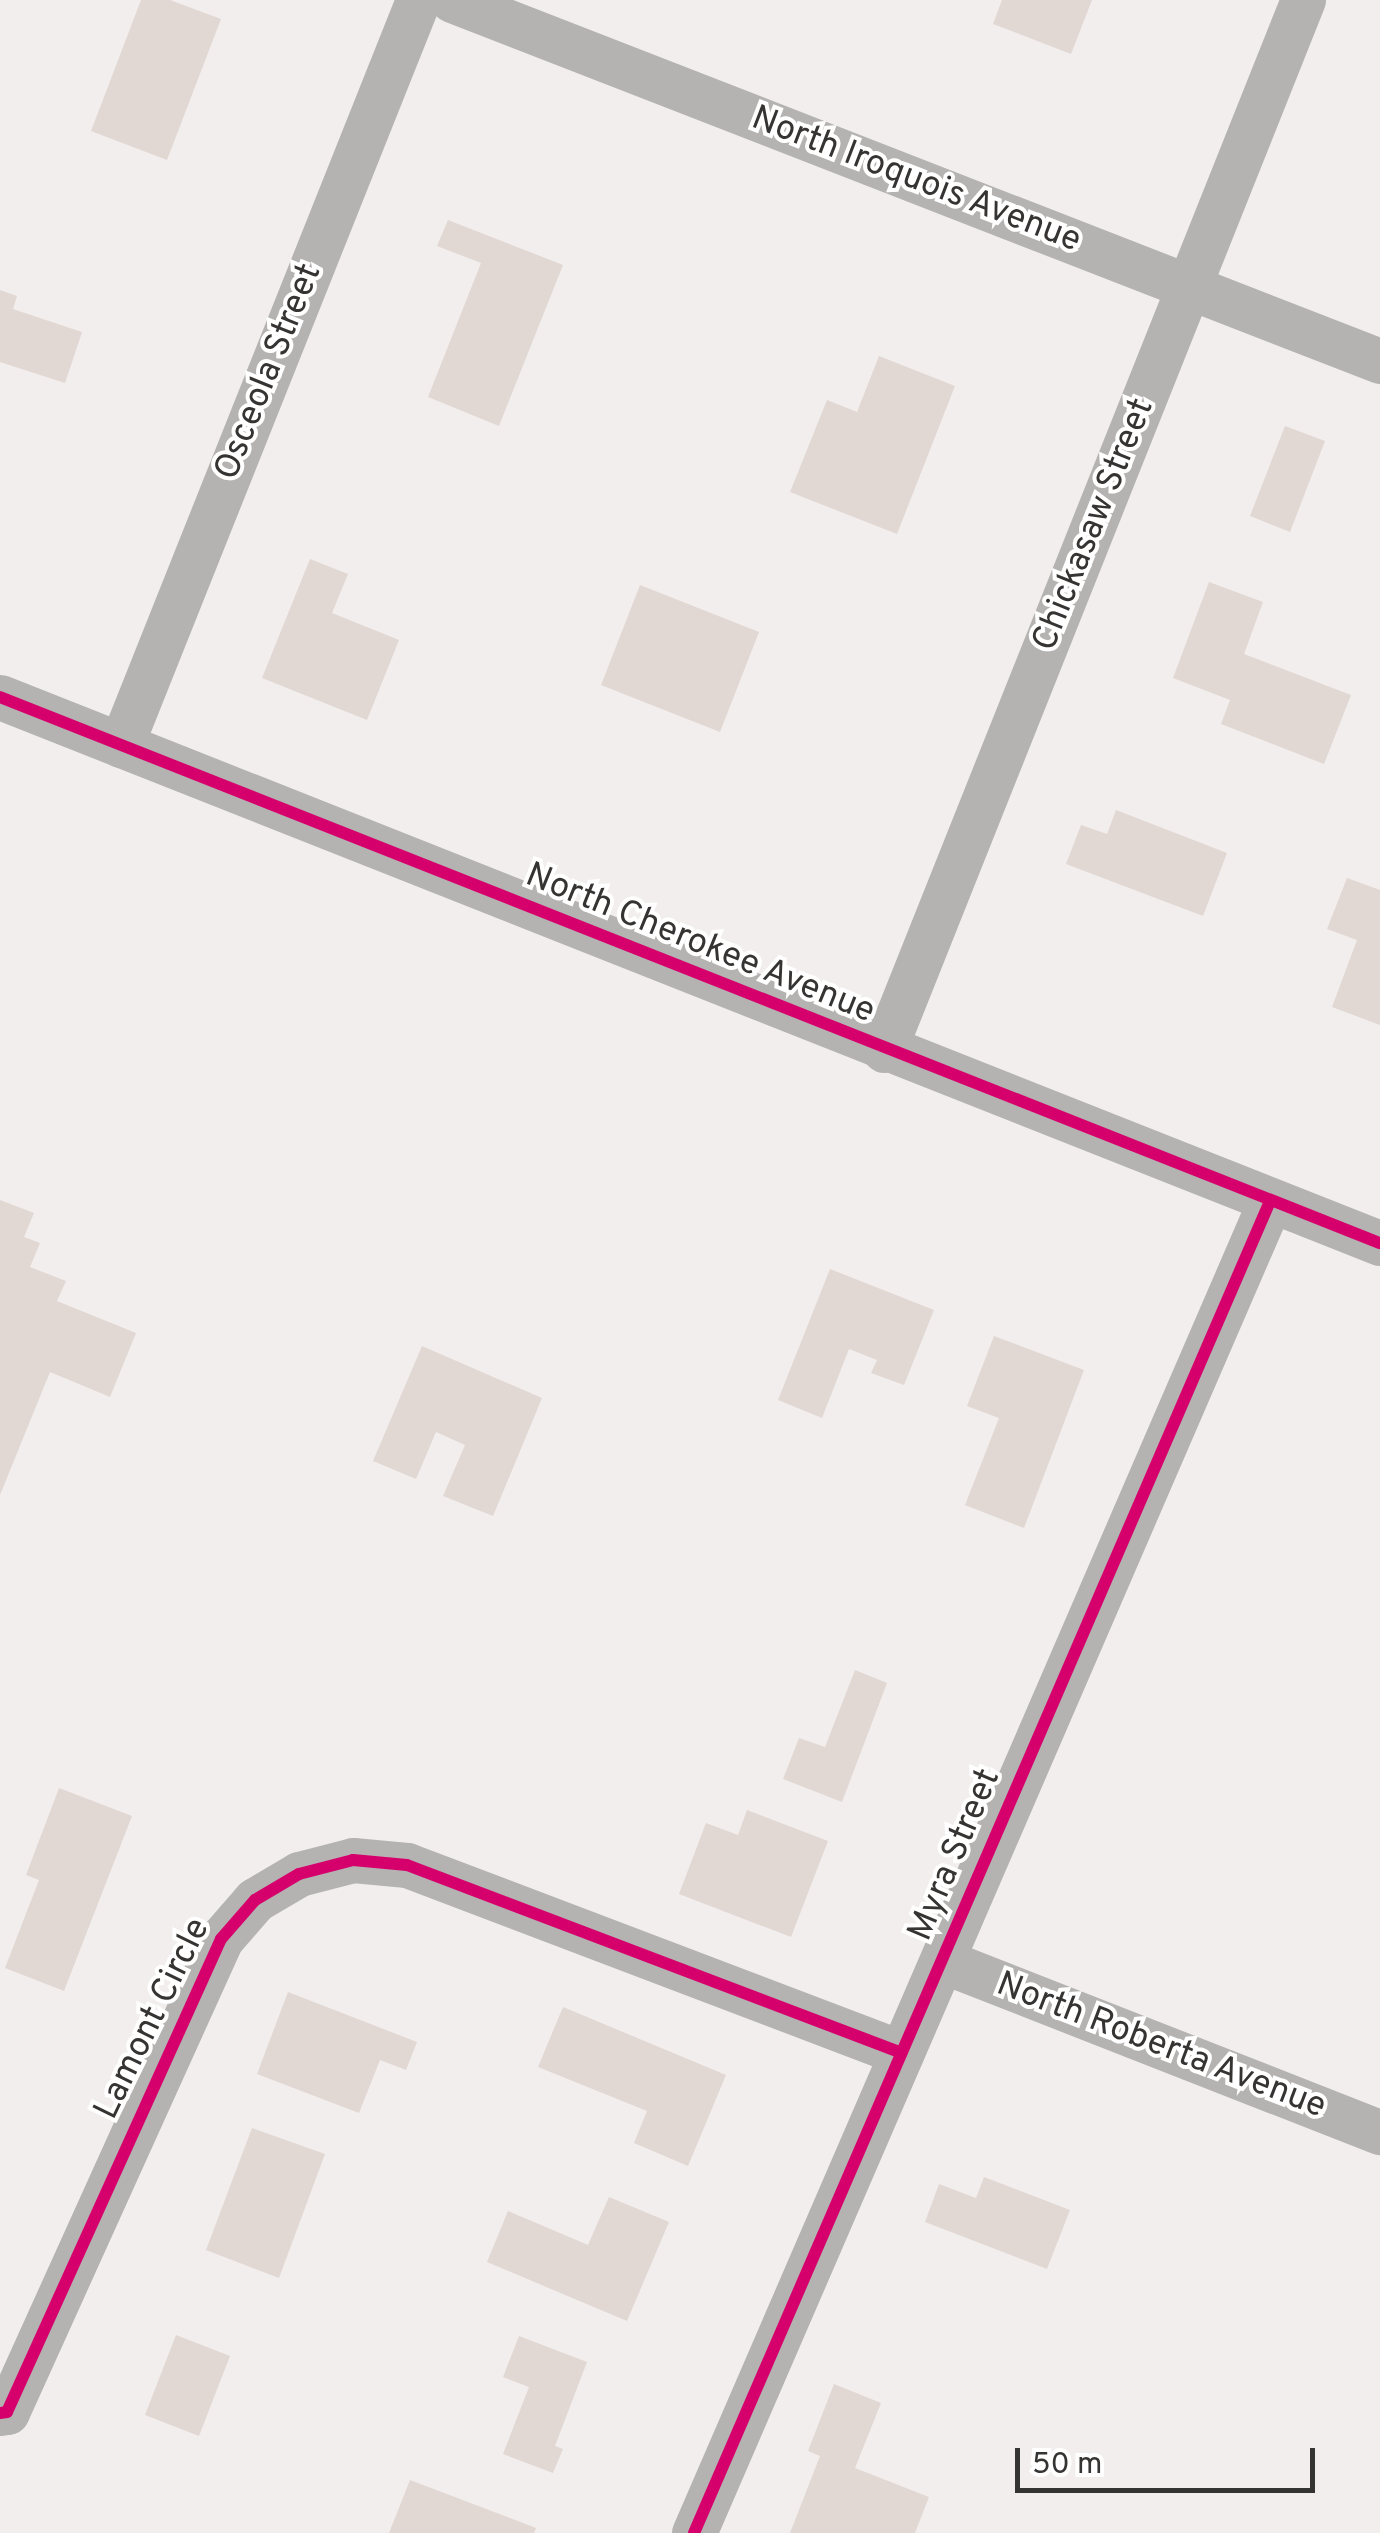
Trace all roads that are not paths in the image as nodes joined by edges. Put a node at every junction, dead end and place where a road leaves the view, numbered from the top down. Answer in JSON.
{"nodes":[{"id":1,"x":418,"y":0,"type":"edge"},
{"id":2,"x":452,"y":0,"type":"edge"},
{"id":3,"x":1303,"y":0,"type":"edge"},
{"id":4,"x":1189,"y":285,"type":"junction"},
{"id":5,"x":1380,"y":361,"type":"edge"},
{"id":6,"x":0,"y":697,"type":"edge"},
{"id":7,"x":121,"y":745,"type":"junction"},
{"id":8,"x":884,"y":1050,"type":"junction"},
{"id":9,"x":1270,"y":1200,"type":"junction"},
{"id":10,"x":1380,"y":1243,"type":"edge"},
{"id":11,"x":943,"y":1961,"type":"junction"},
{"id":12,"x":902,"y":2053,"type":"junction"},
{"id":13,"x":1380,"y":2132,"type":"edge"},
{"id":14,"x":0,"y":2413,"type":"edge"},
{"id":15,"x":694,"y":2533,"type":"edge"}],
"edges":[{"from":1,"to":7,"type":"street","name":"Osceola Street"},
{"from":2,"to":4,"type":"street","name":"North Iroquois Avenue"},
{"from":3,"to":4,"type":"street","name":"Chickasaw Street"},
{"from":4,"to":5,"type":"street","name":"North Iroquois Avenue"},
{"from":4,"to":8,"type":"street","name":"Chickasaw Street"},
{"from":6,"to":7,"type":"street","name":"North Cherokee Avenue"},
{"from":7,"to":8,"type":"street","name":"North Cherokee Avenue"},
{"from":8,"to":9,"type":"street","name":"North Cherokee Avenue"},
{"from":9,"to":10,"type":"street","name":"North Cherokee Avenue"},
{"from":9,"to":11,"type":"street","name":"Myra Street"},
{"from":11,"to":12,"type":"street","name":"Myra Street"},
{"from":11,"to":13,"type":"street","name":"North Roberta Avenue"},
{"from":12,"to":14,"type":"street","name":"Lamont Circle"},
{"from":12,"to":15,"type":"street","name":"Myra Street"}]}
